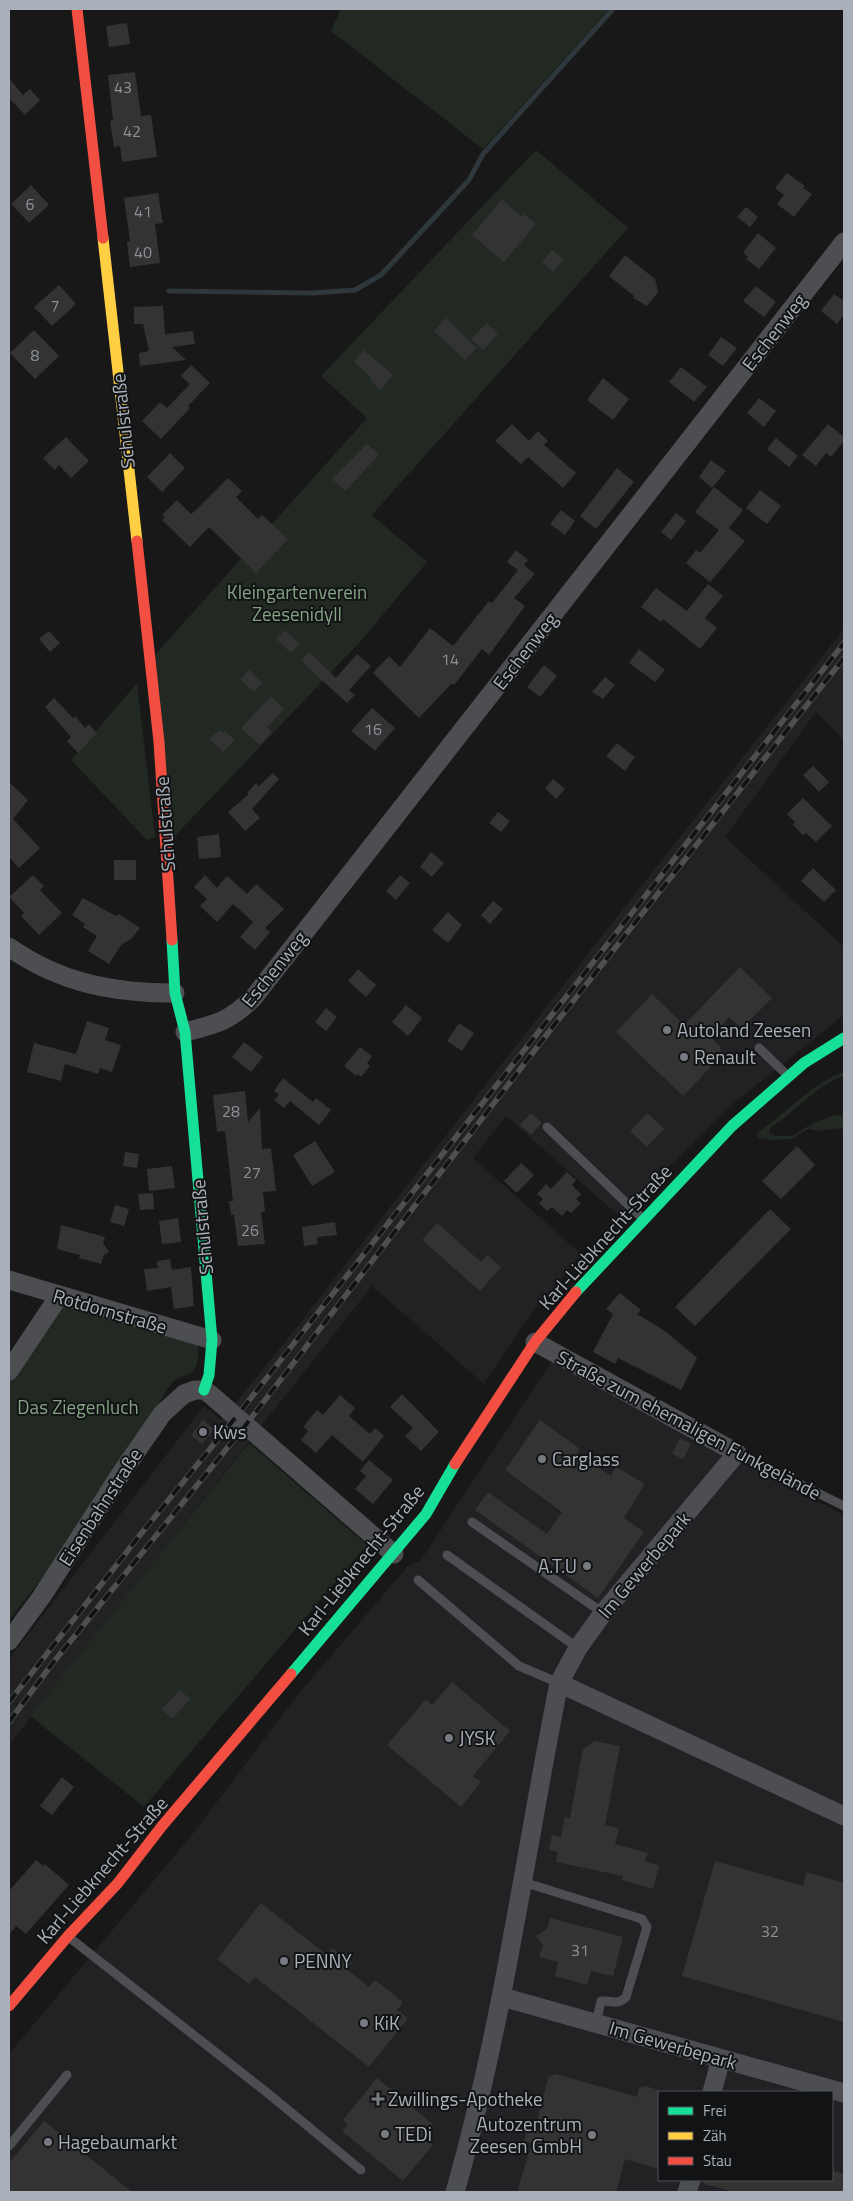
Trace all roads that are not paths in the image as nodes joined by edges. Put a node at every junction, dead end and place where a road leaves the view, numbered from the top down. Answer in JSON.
{"nodes":[{"id":1,"x":77,"y":9,"type":"edge"},
{"id":2,"x":844,"y":242,"type":"edge"},
{"id":3,"x":9,"y":947,"type":"edge"},
{"id":4,"x":175,"y":993,"type":"junction"},
{"id":5,"x":185,"y":1032,"type":"junction"},
{"id":6,"x":844,"y":1038,"type":"edge"},
{"id":7,"x":844,"y":1046,"type":"edge"},
{"id":8,"x":759,"y":1048,"type":"dead end"},
{"id":9,"x":822,"y":1053,"type":"junction"},
{"id":10,"x":788,"y":1076,"type":"junction"},
{"id":11,"x":547,"y":1128,"type":"dead end"},
{"id":12,"x":642,"y":1219,"type":"junction"},
{"id":13,"x":9,"y":1280,"type":"edge"},
{"id":14,"x":59,"y":1296,"type":"junction"},
{"id":15,"x":212,"y":1340,"type":"junction"},
{"id":16,"x":535,"y":1342,"type":"junction"},
{"id":17,"x":9,"y":1371,"type":"edge"},
{"id":18,"x":204,"y":1390,"type":"junction"},
{"id":19,"x":737,"y":1453,"type":"junction"},
{"id":20,"x":844,"y":1506,"type":"edge"},
{"id":21,"x":472,"y":1522,"type":"dead end"},
{"id":22,"x":394,"y":1554,"type":"junction"},
{"id":23,"x":447,"y":1555,"type":"dead end"},
{"id":24,"x":418,"y":1580,"type":"dead end"},
{"id":25,"x":603,"y":1613,"type":"junction"},
{"id":26,"x":9,"y":1641,"type":"edge"},
{"id":27,"x":578,"y":1648,"type":"junction"},
{"id":28,"x":559,"y":1683,"type":"junction"},
{"id":29,"x":844,"y":1816,"type":"edge"},
{"id":30,"x":523,"y":1882,"type":"junction"},
{"id":31,"x":68,"y":1936,"type":"junction"},
{"id":32,"x":502,"y":1997,"type":"junction"},
{"id":33,"x":11,"y":2000,"type":"edge"},
{"id":34,"x":596,"y":2024,"type":"junction"},
{"id":35,"x":721,"y":2059,"type":"junction"},
{"id":36,"x":68,"y":2075,"type":"dead end"},
{"id":37,"x":712,"y":2091,"type":"edge"},
{"id":38,"x":844,"y":2093,"type":"edge"},
{"id":39,"x":9,"y":2146,"type":"edge"},
{"id":40,"x":360,"y":2170,"type":"dead end"},
{"id":41,"x":455,"y":2192,"type":"edge"}],
"edges":[{"from":1,"to":4,"type":"street","name":"Schulstraße"},
{"from":2,"to":5,"type":"street","name":"Eschenweg"},
{"from":3,"to":4,"type":"street"},
{"from":4,"to":5,"type":"street","name":"Schulstraße"},
{"from":5,"to":15,"type":"street","name":"Schulstraße"},
{"from":6,"to":9,"type":"street","name":"Karl-Liebknecht-Straße"},
{"from":7,"to":9,"type":"street","name":"Karl-Liebknecht-Straße"},
{"from":8,"to":10,"type":"lane"},
{"from":9,"to":10,"type":"street","name":"Karl-Liebknecht-Straße"},
{"from":10,"to":12,"type":"street","name":"Karl-Liebknecht-Straße"},
{"from":11,"to":12,"type":"lane"},
{"from":12,"to":16,"type":"street","name":"Karl-Liebknecht-Straße"},
{"from":13,"to":14,"type":"street","name":"Rotdornstraße"},
{"from":14,"to":15,"type":"street","name":"Rotdornstraße"},
{"from":14,"to":17,"type":"street"},
{"from":15,"to":18,"type":"street","name":"Schulstraße"},
{"from":16,"to":19,"type":"street","name":"Straße zum ehemaligen Funkgelände"},
{"from":16,"to":22,"type":"street","name":"Karl-Liebknecht-Straße"},
{"from":18,"to":22,"type":"street"},
{"from":18,"to":26,"type":"street","name":"Eisenbahnstraße"},
{"from":19,"to":20,"type":"lane","name":"Straße zum ehemaligen Funkgelände"},
{"from":19,"to":25,"type":"street","name":"Im Gewerbepark"},
{"from":21,"to":25,"type":"lane"},
{"from":22,"to":31,"type":"street","name":"Karl-Liebknecht-Straße"},
{"from":23,"to":27,"type":"lane"},
{"from":24,"to":28,"type":"lane"},
{"from":25,"to":27,"type":"street","name":"Im Gewerbepark"},
{"from":27,"to":28,"type":"street","name":"Im Gewerbepark"},
{"from":28,"to":29,"type":"street"},
{"from":28,"to":30,"type":"street","name":"Im Gewerbepark"},
{"from":30,"to":32,"type":"street","name":"Im Gewerbepark"},
{"from":30,"to":34,"type":"lane"},
{"from":31,"to":33,"type":"street","name":"Karl-Liebknecht-Straße"},
{"from":31,"to":40,"type":"lane"},
{"from":32,"to":34,"type":"street","name":"Im Gewerbepark"},
{"from":32,"to":41,"type":"street","name":"Im Gewerbepark"},
{"from":34,"to":35,"type":"street","name":"Im Gewerbepark"},
{"from":35,"to":37,"type":"street"},
{"from":35,"to":38,"type":"street","name":"Im Gewerbepark"},
{"from":36,"to":39,"type":"lane"}]}
